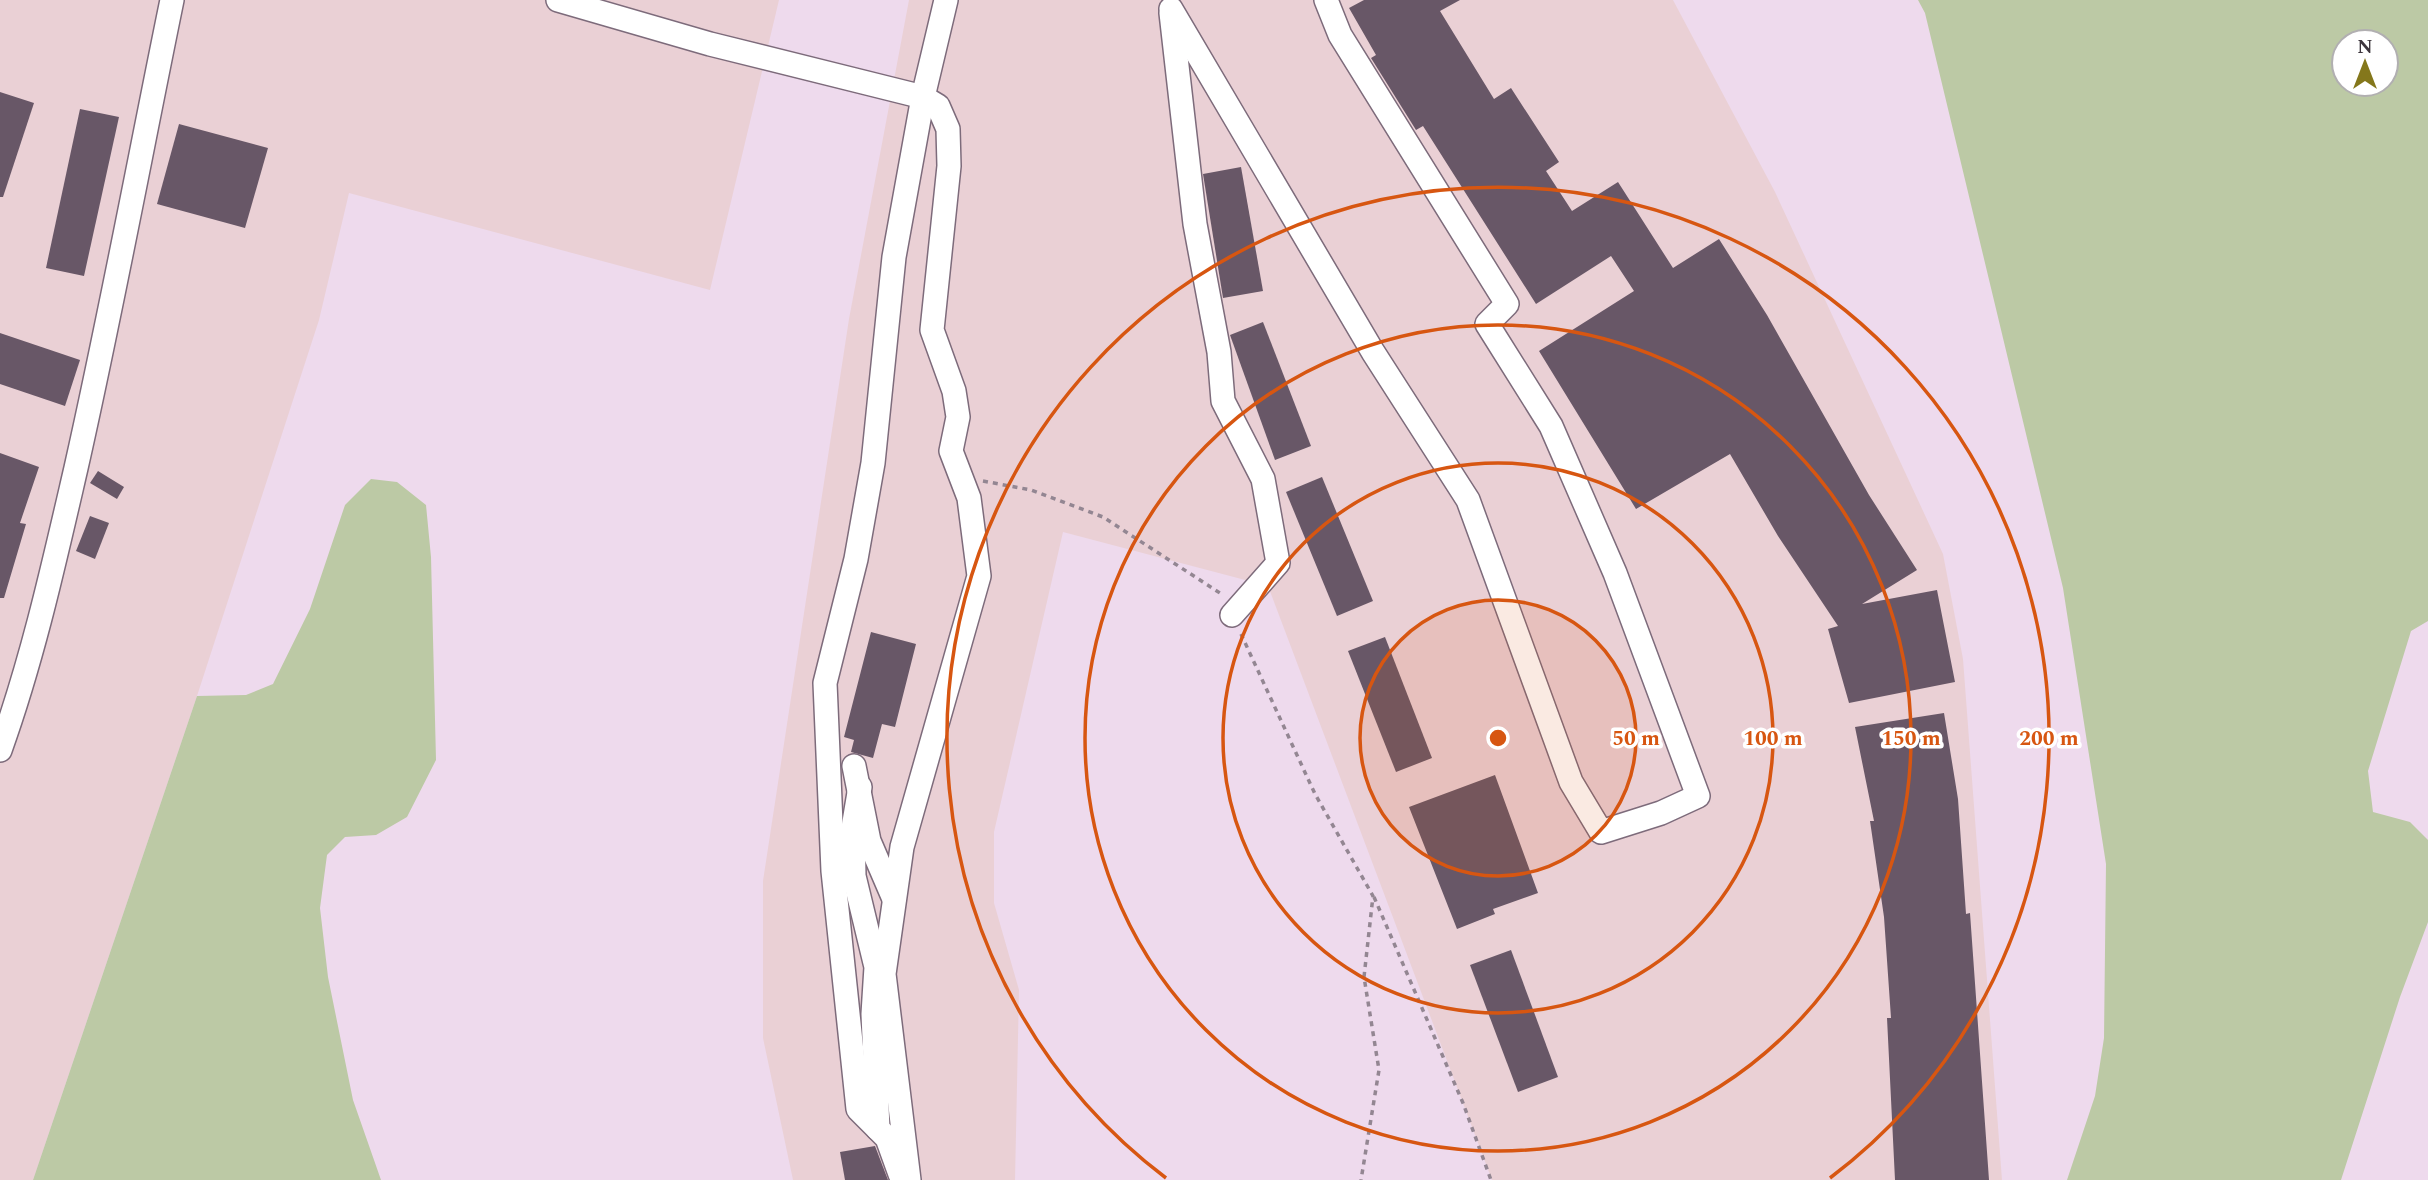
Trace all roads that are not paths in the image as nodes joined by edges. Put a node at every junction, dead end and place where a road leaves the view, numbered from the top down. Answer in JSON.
{"nodes":[{"id":1,"x":172,"y":0,"type":"edge"},
{"id":2,"x":558,"y":0,"type":"edge"},
{"id":3,"x":946,"y":0,"type":"edge"},
{"id":4,"x":1326,"y":0,"type":"edge"},
{"id":5,"x":1171,"y":5,"type":"edge"},
{"id":6,"x":923,"y":97,"type":"junction"},
{"id":7,"x":1232,"y":615,"type":"road end"},
{"id":8,"x":0,"y":750,"type":"edge"},
{"id":9,"x":894,"y":899,"type":"junction"},
{"id":10,"x":878,"y":1129,"type":"junction"},
{"id":11,"x":902,"y":1180,"type":"edge"},
{"id":12,"x":909,"y":1180,"type":"edge"}],
"edges":[{"from":1,"to":8,"type":"street"},
{"from":2,"to":6,"type":"street"},
{"from":3,"to":6,"type":"street"},
{"from":4,"to":5,"type":"street"},
{"from":5,"to":7,"type":"street"},
{"from":6,"to":9,"type":"street"},
{"from":6,"to":10,"type":"street"},
{"from":9,"to":10,"type":"street"},
{"from":9,"to":12,"type":"street"},
{"from":10,"to":11,"type":"street"}]}
